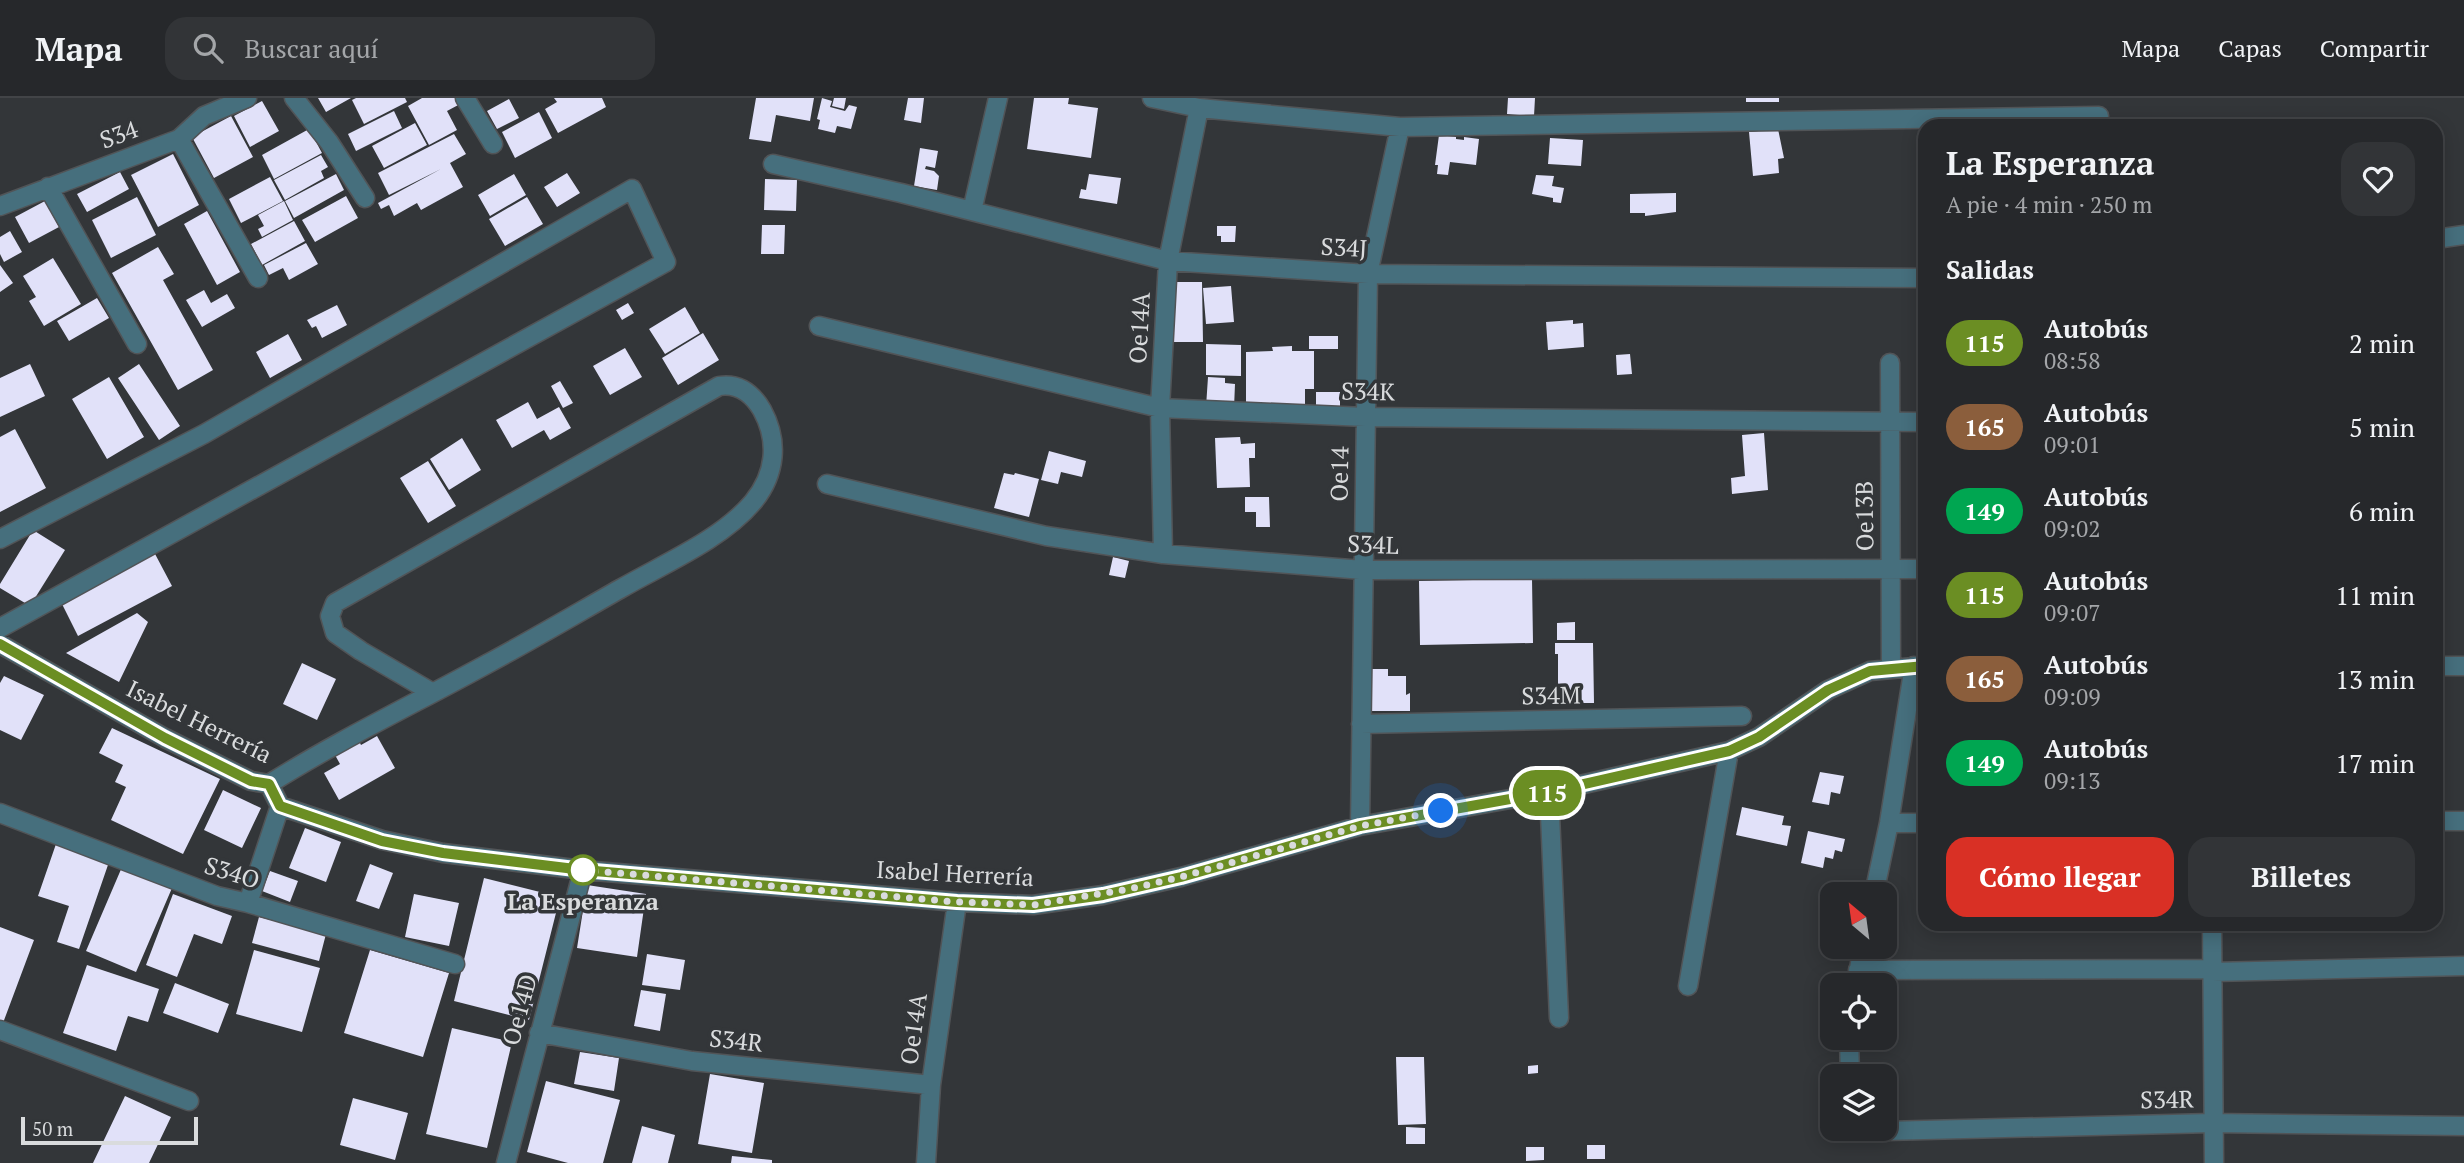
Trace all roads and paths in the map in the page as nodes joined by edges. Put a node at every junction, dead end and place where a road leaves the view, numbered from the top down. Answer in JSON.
{"nodes":[{"id":1,"x":205,"y":98,"type":"edge"},
{"id":2,"x":247,"y":98,"type":"edge"},
{"id":3,"x":294,"y":98,"type":"edge"},
{"id":4,"x":465,"y":98,"type":"edge"},
{"id":5,"x":998,"y":98,"type":"edge"},
{"id":6,"x":1152,"y":98,"type":"edge"},
{"id":7,"x":1199,"y":108,"type":"junction"},
{"id":8,"x":204,"y":116,"type":"junction"},
{"id":9,"x":2099,"y":117,"type":"dead end"},
{"id":10,"x":1959,"y":119,"type":"edge"},
{"id":11,"x":1918,"y":120,"type":"edge"},
{"id":12,"x":1400,"y":127,"type":"junction"},
{"id":13,"x":179,"y":139,"type":"junction"},
{"id":14,"x":493,"y":144,"type":"dead end"},
{"id":15,"x":773,"y":164,"type":"dead end"},
{"id":16,"x":48,"y":187,"type":"junction"},
{"id":17,"x":365,"y":198,"type":"dead end"},
{"id":18,"x":0,"y":206,"type":"edge"},
{"id":19,"x":972,"y":211,"type":"junction"},
{"id":20,"x":2464,"y":235,"type":"edge"},
{"id":21,"x":2443,"y":238,"type":"edge"},
{"id":22,"x":1168,"y":261,"type":"junction"},
{"id":23,"x":1368,"y":274,"type":"junction"},
{"id":24,"x":258,"y":278,"type":"dead end"},
{"id":25,"x":1918,"y":278,"type":"edge"},
{"id":26,"x":819,"y":326,"type":"dead end"},
{"id":27,"x":137,"y":344,"type":"dead end"},
{"id":28,"x":1890,"y":363,"type":"dead end"},
{"id":29,"x":1160,"y":408,"type":"junction"},
{"id":30,"x":1365,"y":417,"type":"junction"},
{"id":31,"x":1889,"y":420,"type":"junction"},
{"id":32,"x":1918,"y":422,"type":"edge"},
{"id":33,"x":827,"y":484,"type":"dead end"},
{"id":34,"x":0,"y":539,"type":"edge"},
{"id":35,"x":1163,"y":554,"type":"junction"},
{"id":36,"x":1890,"y":569,"type":"junction"},
{"id":37,"x":1918,"y":569,"type":"edge"},
{"id":38,"x":1363,"y":570,"type":"junction"},
{"id":39,"x":0,"y":628,"type":"edge"},
{"id":40,"x":0,"y":644,"type":"edge"},
{"id":41,"x":1918,"y":666,"type":"edge"},
{"id":42,"x":2443,"y":666,"type":"edge"},
{"id":43,"x":2464,"y":666,"type":"edge"},
{"id":44,"x":1891,"y":668,"type":"junction"},
{"id":45,"x":1918,"y":676,"type":"edge"},
{"id":46,"x":433,"y":693,"type":"junction"},
{"id":47,"x":1742,"y":716,"type":"dead end"},
{"id":48,"x":1361,"y":724,"type":"junction"},
{"id":49,"x":1729,"y":751,"type":"junction"},
{"id":50,"x":269,"y":784,"type":"junction"},
{"id":51,"x":1549,"y":792,"type":"junction"},
{"id":52,"x":280,"y":806,"type":"junction"},
{"id":53,"x":0,"y":813,"type":"edge"},
{"id":54,"x":2443,"y":821,"type":"edge"},
{"id":55,"x":2464,"y":821,"type":"edge"},
{"id":56,"x":1889,"y":823,"type":"junction"},
{"id":57,"x":1918,"y":823,"type":"edge"},
{"id":58,"x":1360,"y":826,"type":"junction"},
{"id":59,"x":583,"y":870,"type":"junction"},
{"id":60,"x":1877,"y":882,"type":"edge"},
{"id":61,"x":957,"y":902,"type":"junction"},
{"id":62,"x":248,"y":903,"type":"junction"},
{"id":63,"x":2212,"y":931,"type":"edge"},
{"id":64,"x":455,"y":964,"type":"dead end"},
{"id":65,"x":2464,"y":967,"type":"edge"},
{"id":66,"x":2212,"y":969,"type":"junction"},
{"id":67,"x":1897,"y":977,"type":"edge"},
{"id":68,"x":1688,"y":986,"type":"dead end"},
{"id":69,"x":1559,"y":1018,"type":"dead end"},
{"id":70,"x":0,"y":1030,"type":"edge"},
{"id":71,"x":539,"y":1033,"type":"junction"},
{"id":72,"x":931,"y":1086,"type":"junction"},
{"id":73,"x":189,"y":1101,"type":"dead end"},
{"id":74,"x":2212,"y":1123,"type":"junction"},
{"id":75,"x":2464,"y":1126,"type":"edge"},
{"id":76,"x":1897,"y":1131,"type":"edge"},
{"id":77,"x":506,"y":1163,"type":"edge"},
{"id":78,"x":926,"y":1163,"type":"edge"},
{"id":79,"x":2214,"y":1163,"type":"edge"}],
"edges":[{"from":1,"to":8,"type":"street"},
{"from":2,"to":8,"type":"street","name":"S34"},
{"from":3,"to":17,"type":"street"},
{"from":4,"to":14,"type":"street"},
{"from":5,"to":19,"type":"street"},
{"from":6,"to":7,"type":"street"},
{"from":7,"to":12,"type":"street"},
{"from":7,"to":22,"type":"street","name":"Oe14A"},
{"from":8,"to":13,"type":"street","name":"S34"},
{"from":9,"to":10,"type":"street"},
{"from":11,"to":12,"type":"street"},
{"from":12,"to":23,"type":"street","name":"Oe14"},
{"from":13,"to":16,"type":"street","name":"S34"},
{"from":13,"to":24,"type":"street"},
{"from":15,"to":19,"type":"street","name":"S34J"},
{"from":16,"to":18,"type":"street","name":"S34"},
{"from":16,"to":27,"type":"street"},
{"from":19,"to":22,"type":"street","name":"S34J"},
{"from":20,"to":21,"type":"street"},
{"from":22,"to":23,"type":"street","name":"S34J"},
{"from":22,"to":29,"type":"street","name":"Oe14A"},
{"from":23,"to":25,"type":"street","name":"S34J"},
{"from":23,"to":30,"type":"street","name":"Oe14"},
{"from":26,"to":29,"type":"street","name":"S34K"},
{"from":28,"to":31,"type":"street","name":"Oe13B"},
{"from":29,"to":30,"type":"street","name":"S34K"},
{"from":29,"to":35,"type":"street","name":"Oe14A"},
{"from":30,"to":31,"type":"street","name":"S34K"},
{"from":30,"to":38,"type":"street","name":"Oe14"},
{"from":31,"to":32,"type":"street","name":"S34K"},
{"from":31,"to":36,"type":"street","name":"Oe13B"},
{"from":33,"to":35,"type":"street","name":"S34L"},
{"from":34,"to":39,"type":"street"},
{"from":35,"to":38,"type":"street","name":"S34L"},
{"from":36,"to":37,"type":"street","name":"S34L"},
{"from":36,"to":38,"type":"street","name":"S34L"},
{"from":36,"to":44,"type":"street","name":"Oe13B"},
{"from":38,"to":48,"type":"street","name":"Oe14"},
{"from":40,"to":50,"type":"street","name":"Isabel Herrería"},
{"from":41,"to":44,"type":"street","name":"Isabel Herrería"},
{"from":42,"to":43,"type":"street"},
{"from":44,"to":49,"type":"street","name":"Isabel Herrería"},
{"from":45,"to":56,"type":"street"},
{"from":46,"to":46,"type":"street"},
{"from":46,"to":50,"type":"street"},
{"from":47,"to":48,"type":"street","name":"S34M"},
{"from":48,"to":58,"type":"street","name":"Oe14"},
{"from":49,"to":51,"type":"street","name":"Isabel Herrería"},
{"from":49,"to":68,"type":"street"},
{"from":50,"to":52,"type":"street","name":"Isabel Herrería"},
{"from":51,"to":58,"type":"street","name":"Isabel Herrería"},
{"from":51,"to":69,"type":"street"},
{"from":52,"to":59,"type":"street","name":"Isabel Herrería"},
{"from":52,"to":62,"type":"street"},
{"from":53,"to":62,"type":"street","name":"S34O"},
{"from":54,"to":55,"type":"street"},
{"from":56,"to":57,"type":"street"},
{"from":56,"to":60,"type":"street"},
{"from":58,"to":61,"type":"street","name":"Isabel Herrería"},
{"from":59,"to":61,"type":"street","name":"Isabel Herrería"},
{"from":59,"to":71,"type":"street","name":"Oe14D"},
{"from":61,"to":72,"type":"street","name":"Oe14A"},
{"from":62,"to":64,"type":"street","name":"S34O"},
{"from":63,"to":66,"type":"street"},
{"from":65,"to":66,"type":"street"},
{"from":66,"to":67,"type":"street"},
{"from":66,"to":74,"type":"street"},
{"from":70,"to":73,"type":"street"},
{"from":71,"to":72,"type":"street","name":"S34R"},
{"from":71,"to":77,"type":"street","name":"Oe14D"},
{"from":72,"to":78,"type":"street","name":"Oe14A"},
{"from":74,"to":75,"type":"street","name":"S34R"},
{"from":74,"to":76,"type":"street","name":"S34R"},
{"from":74,"to":79,"type":"street"}]}
